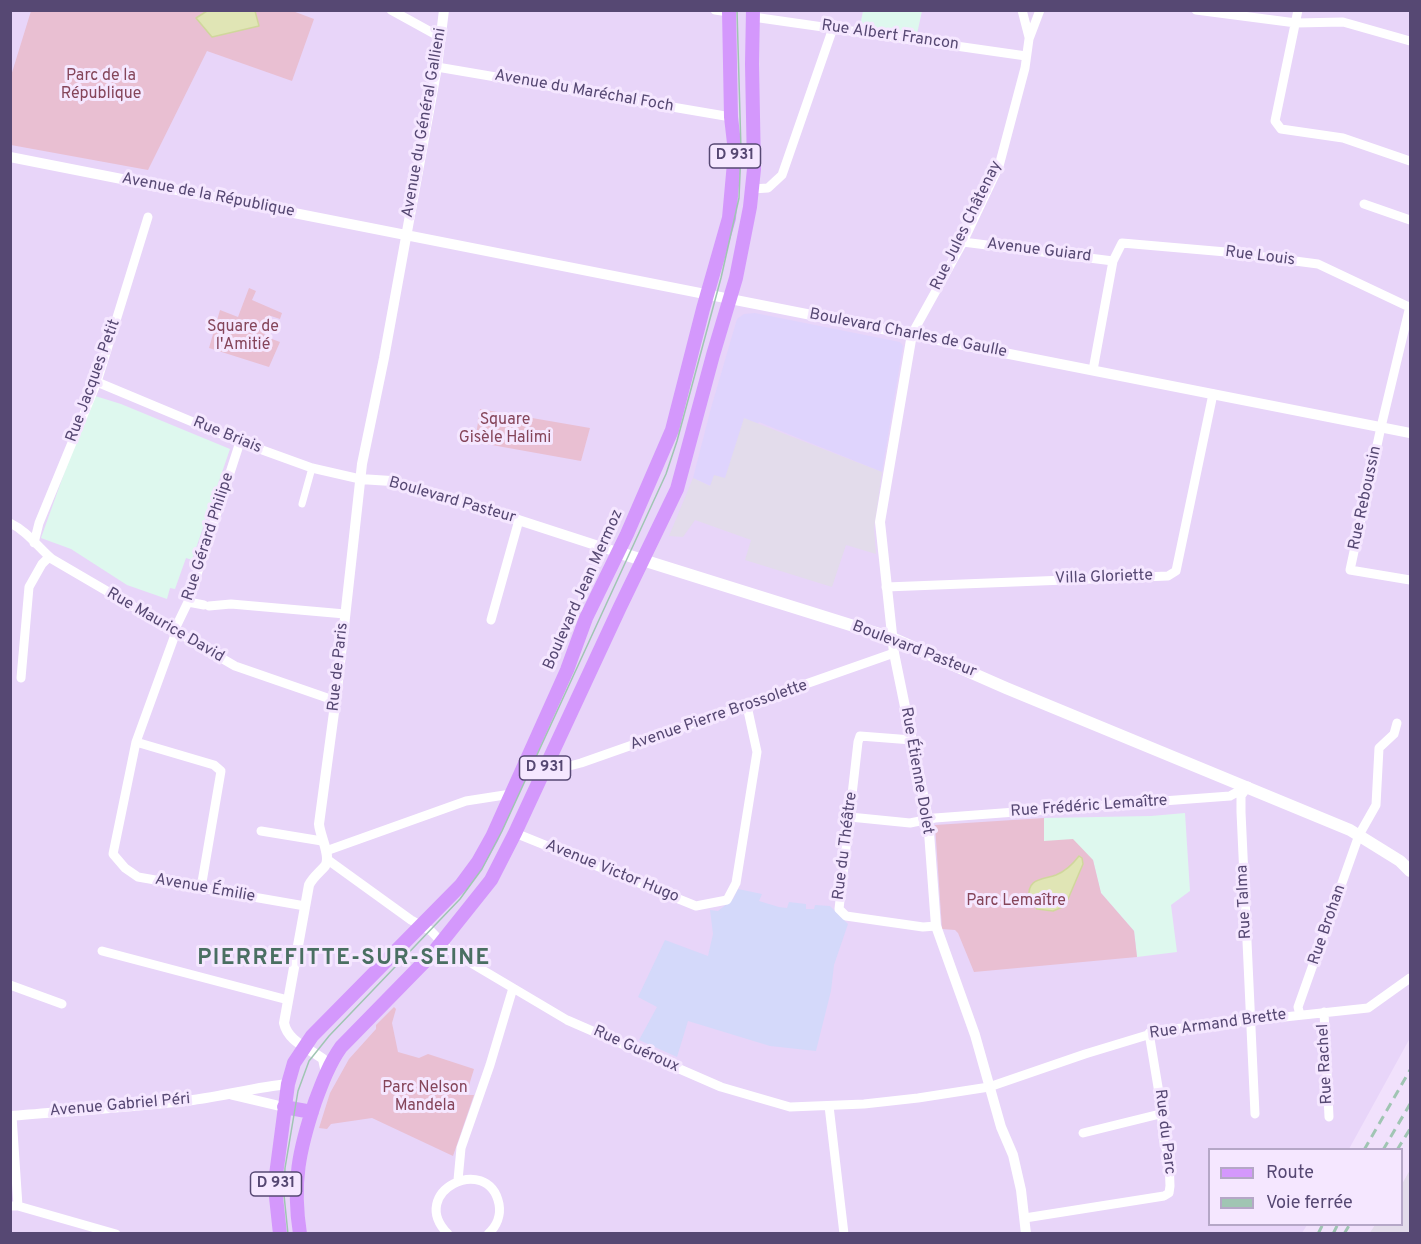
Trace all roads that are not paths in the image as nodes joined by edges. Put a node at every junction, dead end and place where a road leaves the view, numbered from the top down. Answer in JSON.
{"nodes":[{"id":1,"x":391,"y":10,"type":"edge"},
{"id":2,"x":444,"y":10,"type":"edge"},
{"id":3,"x":1023,"y":10,"type":"edge"},
{"id":4,"x":1040,"y":10,"type":"edge"},
{"id":5,"x":1197,"y":10,"type":"edge"},
{"id":6,"x":1298,"y":10,"type":"edge"},
{"id":7,"x":725,"y":11,"type":"edge"},
{"id":8,"x":753,"y":14,"type":"edge"},
{"id":9,"x":1296,"y":23,"type":"junction"},
{"id":10,"x":833,"y":28,"type":"junction"},
{"id":11,"x":440,"y":37,"type":"junction"},
{"id":12,"x":1029,"y":39,"type":"junction"},
{"id":13,"x":1410,"y":41,"type":"edge"},
{"id":14,"x":1026,"y":56,"type":"junction"},
{"id":15,"x":437,"y":67,"type":"junction"},
{"id":16,"x":731,"y":117,"type":"junction"},
{"id":17,"x":10,"y":157,"type":"edge"},
{"id":18,"x":1410,"y":161,"type":"edge"},
{"id":19,"x":752,"y":189,"type":"junction"},
{"id":20,"x":1364,"y":204,"type":"dead end"},
{"id":21,"x":148,"y":217,"type":"dead end"},
{"id":22,"x":1410,"y":220,"type":"edge"},
{"id":23,"x":405,"y":235,"type":"junction"},
{"id":24,"x":963,"y":242,"type":"junction"},
{"id":25,"x":1113,"y":261,"type":"junction"},
{"id":26,"x":707,"y":295,"type":"junction"},
{"id":27,"x":731,"y":299,"type":"junction"},
{"id":28,"x":1410,"y":306,"type":"edge"},
{"id":29,"x":912,"y":334,"type":"junction"},
{"id":30,"x":1093,"y":370,"type":"junction"},
{"id":31,"x":97,"y":382,"type":"junction"},
{"id":32,"x":1213,"y":394,"type":"junction"},
{"id":33,"x":1381,"y":427,"type":"junction"},
{"id":34,"x":1410,"y":432,"type":"edge"},
{"id":35,"x":240,"y":442,"type":"junction"},
{"id":36,"x":312,"y":468,"type":"junction"},
{"id":37,"x":360,"y":479,"type":"junction"},
{"id":38,"x":302,"y":504,"type":"dead end"},
{"id":39,"x":519,"y":520,"type":"junction"},
{"id":40,"x":10,"y":523,"type":"edge"},
{"id":41,"x":34,"y":543,"type":"junction"},
{"id":42,"x":617,"y":552,"type":"junction"},
{"id":43,"x":49,"y":556,"type":"junction"},
{"id":44,"x":643,"y":559,"type":"junction"},
{"id":45,"x":1410,"y":580,"type":"edge"},
{"id":46,"x":886,"y":587,"type":"junction"},
{"id":47,"x":188,"y":602,"type":"junction"},
{"id":48,"x":345,"y":614,"type":"junction"},
{"id":49,"x":491,"y":620,"type":"dead end"},
{"id":50,"x":175,"y":632,"type":"junction"},
{"id":51,"x":892,"y":638,"type":"junction"},
{"id":52,"x":894,"y":654,"type":"junction"},
{"id":53,"x":21,"y":678,"type":"dead end"},
{"id":54,"x":336,"y":701,"type":"junction"},
{"id":55,"x":747,"y":706,"type":"junction"},
{"id":56,"x":1396,"y":723,"type":"dead end"},
{"id":57,"x":912,"y":741,"type":"junction"},
{"id":58,"x":136,"y":742,"type":"junction"},
{"id":59,"x":542,"y":773,"type":"junction"},
{"id":60,"x":1248,"y":786,"type":"junction"},
{"id":61,"x":511,"y":794,"type":"junction"},
{"id":62,"x":850,"y":817,"type":"junction"},
{"id":63,"x":928,"y":819,"type":"junction"},
{"id":64,"x":261,"y":831,"type":"dead end"},
{"id":65,"x":515,"y":833,"type":"junction"},
{"id":66,"x":1359,"y":835,"type":"junction"},
{"id":67,"x":326,"y":851,"type":"junction"},
{"id":68,"x":113,"y":854,"type":"joint"},
{"id":69,"x":1410,"y":872,"type":"edge"},
{"id":70,"x":201,"y":888,"type":"junction"},
{"id":71,"x":305,"y":906,"type":"junction"},
{"id":72,"x":420,"y":925,"type":"junction"},
{"id":73,"x":936,"y":926,"type":"junction"},
{"id":74,"x":442,"y":943,"type":"junction"},
{"id":75,"x":102,"y":951,"type":"dead end"},
{"id":76,"x":1410,"y":978,"type":"edge"},
{"id":77,"x":10,"y":985,"type":"edge"},
{"id":78,"x":513,"y":988,"type":"junction"},
{"id":79,"x":288,"y":1000,"type":"junction"},
{"id":80,"x":62,"y":1004,"type":"dead end"},
{"id":81,"x":1324,"y":1012,"type":"junction"},
{"id":82,"x":1299,"y":1015,"type":"junction"},
{"id":83,"x":1250,"y":1020,"type":"junction"},
{"id":84,"x":1149,"y":1033,"type":"junction"},
{"id":85,"x":303,"y":1047,"type":"junction"},
{"id":86,"x":326,"y":1073,"type":"junction"},
{"id":87,"x":288,"y":1084,"type":"junction"},
{"id":88,"x":989,"y":1087,"type":"junction"},
{"id":89,"x":230,"y":1094,"type":"junction"},
{"id":90,"x":830,"y":1106,"type":"junction"},
{"id":91,"x":284,"y":1107,"type":"junction"},
{"id":92,"x":312,"y":1112,"type":"junction"},
{"id":93,"x":1160,"y":1114,"type":"junction"},
{"id":94,"x":1255,"y":1114,"type":"dead end"},
{"id":95,"x":11,"y":1116,"type":"edge"},
{"id":96,"x":1329,"y":1117,"type":"dead end"},
{"id":97,"x":1083,"y":1133,"type":"dead end"},
{"id":98,"x":458,"y":1180,"type":"junction"},
{"id":99,"x":14,"y":1206,"type":"edge"},
{"id":100,"x":1025,"y":1218,"type":"junction"},
{"id":101,"x":116,"y":1233,"type":"edge"},
{"id":102,"x":280,"y":1233,"type":"edge"},
{"id":103,"x":300,"y":1233,"type":"edge"},
{"id":104,"x":448,"y":1233,"type":"edge"},
{"id":105,"x":488,"y":1233,"type":"edge"},
{"id":106,"x":844,"y":1233,"type":"edge"},
{"id":107,"x":1026,"y":1233,"type":"edge"}],
"edges":[{"from":1,"to":11,"type":"street"},
{"from":2,"to":11,"type":"street","name":"Avenue du Général Gallieni"},
{"from":3,"to":12,"type":"street"},
{"from":4,"to":12,"type":"street","name":"Rue Jules Châtenay"},
{"from":5,"to":9,"type":"street"},
{"from":6,"to":9,"type":"street"},
{"from":7,"to":16,"type":"main road","name":"Boulevard Jean Mermoz","number":"D 931"},
{"from":8,"to":10,"type":"street","name":"Rue Albert Francon"},
{"from":8,"to":19,"type":"main road","number":"D 931"},
{"from":9,"to":13,"type":"street"},
{"from":9,"to":18,"type":"street"},
{"from":10,"to":14,"type":"street","name":"Rue Albert Francon"},
{"from":10,"to":19,"type":"street"},
{"from":11,"to":15,"type":"street","name":"Avenue du Général Gallieni"},
{"from":12,"to":14,"type":"street","name":"Rue Jules Châtenay"},
{"from":14,"to":24,"type":"street","name":"Rue Jules Châtenay"},
{"from":15,"to":16,"type":"street","name":"Avenue du Maréchal Foch"},
{"from":15,"to":23,"type":"street","name":"Avenue du Général Gallieni"},
{"from":16,"to":26,"type":"main road","name":"Boulevard Jean Mermoz","number":"D 931"},
{"from":17,"to":23,"type":"street","name":"Avenue de la République"},
{"from":19,"to":27,"type":"main road","number":"D 931"},
{"from":20,"to":22,"type":"street"},
{"from":21,"to":31,"type":"street","name":"Rue Jacques Petit"},
{"from":23,"to":26,"type":"street","name":"Boulevard Charles de Gaulle"},
{"from":23,"to":37,"type":"street","name":"Rue de Paris"},
{"from":24,"to":25,"type":"street","name":"Avenue Guiard"},
{"from":24,"to":29,"type":"street","name":"Rue Jules Châtenay"},
{"from":25,"to":28,"type":"street","name":"Rue Louis"},
{"from":25,"to":30,"type":"street","name":"Avenue Guiard"},
{"from":26,"to":27,"type":"street","name":"Boulevard Charles de Gaulle"},
{"from":26,"to":42,"type":"main road","name":"Boulevard Jean Mermoz","number":"D 931"},
{"from":27,"to":29,"type":"street","name":"Boulevard Charles de Gaulle"},
{"from":27,"to":44,"type":"main road","number":"D 931"},
{"from":28,"to":33,"type":"street","name":"Rue Reboussin"},
{"from":29,"to":30,"type":"street","name":"Boulevard Charles de Gaulle"},
{"from":29,"to":46,"type":"street","name":"Rue Étienne Dolet"},
{"from":30,"to":32,"type":"street","name":"Boulevard Charles de Gaulle"},
{"from":31,"to":35,"type":"street","name":"Rue Briais"},
{"from":31,"to":41,"type":"street","name":"Rue Jacques Petit"},
{"from":32,"to":33,"type":"street","name":"Boulevard Charles de Gaulle"},
{"from":32,"to":46,"type":"street","name":"Villa Gloriette"},
{"from":33,"to":34,"type":"street","name":"Boulevard Charles de Gaulle"},
{"from":33,"to":45,"type":"street","name":"Rue Reboussin"},
{"from":35,"to":36,"type":"street","name":"Rue Briais"},
{"from":35,"to":47,"type":"street","name":"Rue Gérard Philipe"},
{"from":36,"to":37,"type":"street","name":"Rue Briais"},
{"from":36,"to":38,"type":"street"},
{"from":37,"to":39,"type":"street","name":"Boulevard Pasteur"},
{"from":37,"to":48,"type":"street","name":"Rue de Paris"},
{"from":39,"to":42,"type":"street","name":"Boulevard Pasteur"},
{"from":39,"to":49,"type":"street"},
{"from":40,"to":41,"type":"street","name":"Rue Maurice David"},
{"from":41,"to":43,"type":"street","name":"Rue Maurice David"},
{"from":42,"to":44,"type":"main road","name":"Boulevard Pasteur"},
{"from":42,"to":61,"type":"main road","name":"Boulevard Jean Mermoz","number":"D 931"},
{"from":43,"to":50,"type":"street","name":"Rue Maurice David"},
{"from":43,"to":53,"type":"street"},
{"from":44,"to":51,"type":"main road","name":"Boulevard Pasteur"},
{"from":44,"to":59,"type":"main road","number":"D 931"},
{"from":46,"to":51,"type":"street","name":"Rue Étienne Dolet"},
{"from":47,"to":48,"type":"street"},
{"from":47,"to":50,"type":"street","name":"Rue Gérard Philipe"},
{"from":48,"to":54,"type":"street","name":"Rue de Paris"},
{"from":50,"to":54,"type":"street","name":"Rue Maurice David"},
{"from":50,"to":58,"type":"street","name":"Rue Gérard Philipe"},
{"from":51,"to":52,"type":"street","name":"Rue Étienne Dolet"},
{"from":51,"to":60,"type":"main road","name":"Boulevard Pasteur"},
{"from":52,"to":55,"type":"street","name":"Avenue Pierre Brossolette"},
{"from":52,"to":57,"type":"street","name":"Rue Étienne Dolet"},
{"from":54,"to":67,"type":"street","name":"Rue de Paris"},
{"from":55,"to":59,"type":"street","name":"Avenue Pierre Brossolette"},
{"from":55,"to":65,"type":"street","name":"Avenue Victor Hugo"},
{"from":56,"to":66,"type":"street","name":"Rue Brohan"},
{"from":57,"to":62,"type":"street","name":"Rue du Théâtre"},
{"from":57,"to":63,"type":"street","name":"Rue Étienne Dolet"},
{"from":58,"to":68,"type":"street","name":"Rue Gérard Philipe"},
{"from":58,"to":70,"type":"street"},
{"from":59,"to":65,"type":"main road","number":"D 931"},
{"from":60,"to":63,"type":"street","name":"Rue Frédéric Lemaître"},
{"from":60,"to":66,"type":"main road","name":"Boulevard Pasteur"},
{"from":60,"to":83,"type":"street","name":"Rue Talma"},
{"from":61,"to":67,"type":"street"},
{"from":61,"to":72,"type":"main road","name":"Boulevard Jean Mermoz","number":"D 931"},
{"from":62,"to":63,"type":"street","name":"Rue Frédéric Lemaître"},
{"from":62,"to":73,"type":"street","name":"Rue du Théâtre"},
{"from":63,"to":73,"type":"street","name":"Rue Étienne Dolet"},
{"from":64,"to":67,"type":"street"},
{"from":65,"to":74,"type":"main road","number":"D 931"},
{"from":66,"to":69,"type":"main road","name":"Boulevard Pasteur"},
{"from":66,"to":82,"type":"street","name":"Rue Brohan"},
{"from":67,"to":71,"type":"street"},
{"from":67,"to":72,"type":"street","name":"Rue Guéroux"},
{"from":68,"to":70,"type":"street","name":"Avenue Émilie"},
{"from":70,"to":71,"type":"street","name":"Avenue Émilie"},
{"from":71,"to":79,"type":"street"},
{"from":72,"to":74,"type":"street","name":"Rue Guéroux"},
{"from":72,"to":85,"type":"main road","name":"Boulevard Jean Mermoz","number":"D 931"},
{"from":73,"to":88,"type":"street","name":"Rue Étienne Dolet"},
{"from":74,"to":78,"type":"street","name":"Rue Guéroux"},
{"from":74,"to":86,"type":"main road","number":"D 931"},
{"from":75,"to":79,"type":"street"},
{"from":76,"to":81,"type":"street","name":"Rue Armand Brette"},
{"from":77,"to":80,"type":"street"},
{"from":78,"to":90,"type":"street","name":"Rue Guéroux"},
{"from":78,"to":98,"type":"street"},
{"from":79,"to":85,"type":"street"},
{"from":81,"to":82,"type":"street","name":"Rue Armand Brette"},
{"from":81,"to":96,"type":"street","name":"Rue Rachel"},
{"from":82,"to":83,"type":"street","name":"Rue Armand Brette"},
{"from":83,"to":84,"type":"street","name":"Rue Armand Brette"},
{"from":83,"to":94,"type":"street","name":"Rue Talma"},
{"from":84,"to":88,"type":"street","name":"Rue Armand Brette"},
{"from":84,"to":93,"type":"street","name":"Rue du Parc"},
{"from":85,"to":86,"type":"street"},
{"from":85,"to":87,"type":"main road","name":"Boulevard Jean Mermoz","number":"D 931"},
{"from":86,"to":92,"type":"main road","number":"D 931"},
{"from":87,"to":89,"type":"street","name":"Avenue Gabriel Péri"},
{"from":87,"to":91,"type":"main road","name":"Boulevard Jean Mermoz","number":"D 931"},
{"from":88,"to":90,"type":"street","name":"Rue Guéroux"},
{"from":88,"to":100,"type":"street","name":"Rue Étienne Dolet"},
{"from":89,"to":91,"type":"street","name":"Avenue Gabriel Péri"},
{"from":89,"to":95,"type":"street","name":"Avenue Gabriel Péri"},
{"from":90,"to":106,"type":"street"},
{"from":91,"to":92,"type":"main road"},
{"from":91,"to":102,"type":"main road","number":"D 931"},
{"from":92,"to":103,"type":"main road","number":"D 931"},
{"from":93,"to":97,"type":"street"},
{"from":93,"to":100,"type":"street","name":"Rue du Parc"},
{"from":95,"to":99,"type":"street"},
{"from":98,"to":104,"type":"street"},
{"from":98,"to":105,"type":"street"},
{"from":99,"to":101,"type":"street"},
{"from":100,"to":107,"type":"street","name":"Rue Étienne Dolet"}]}
